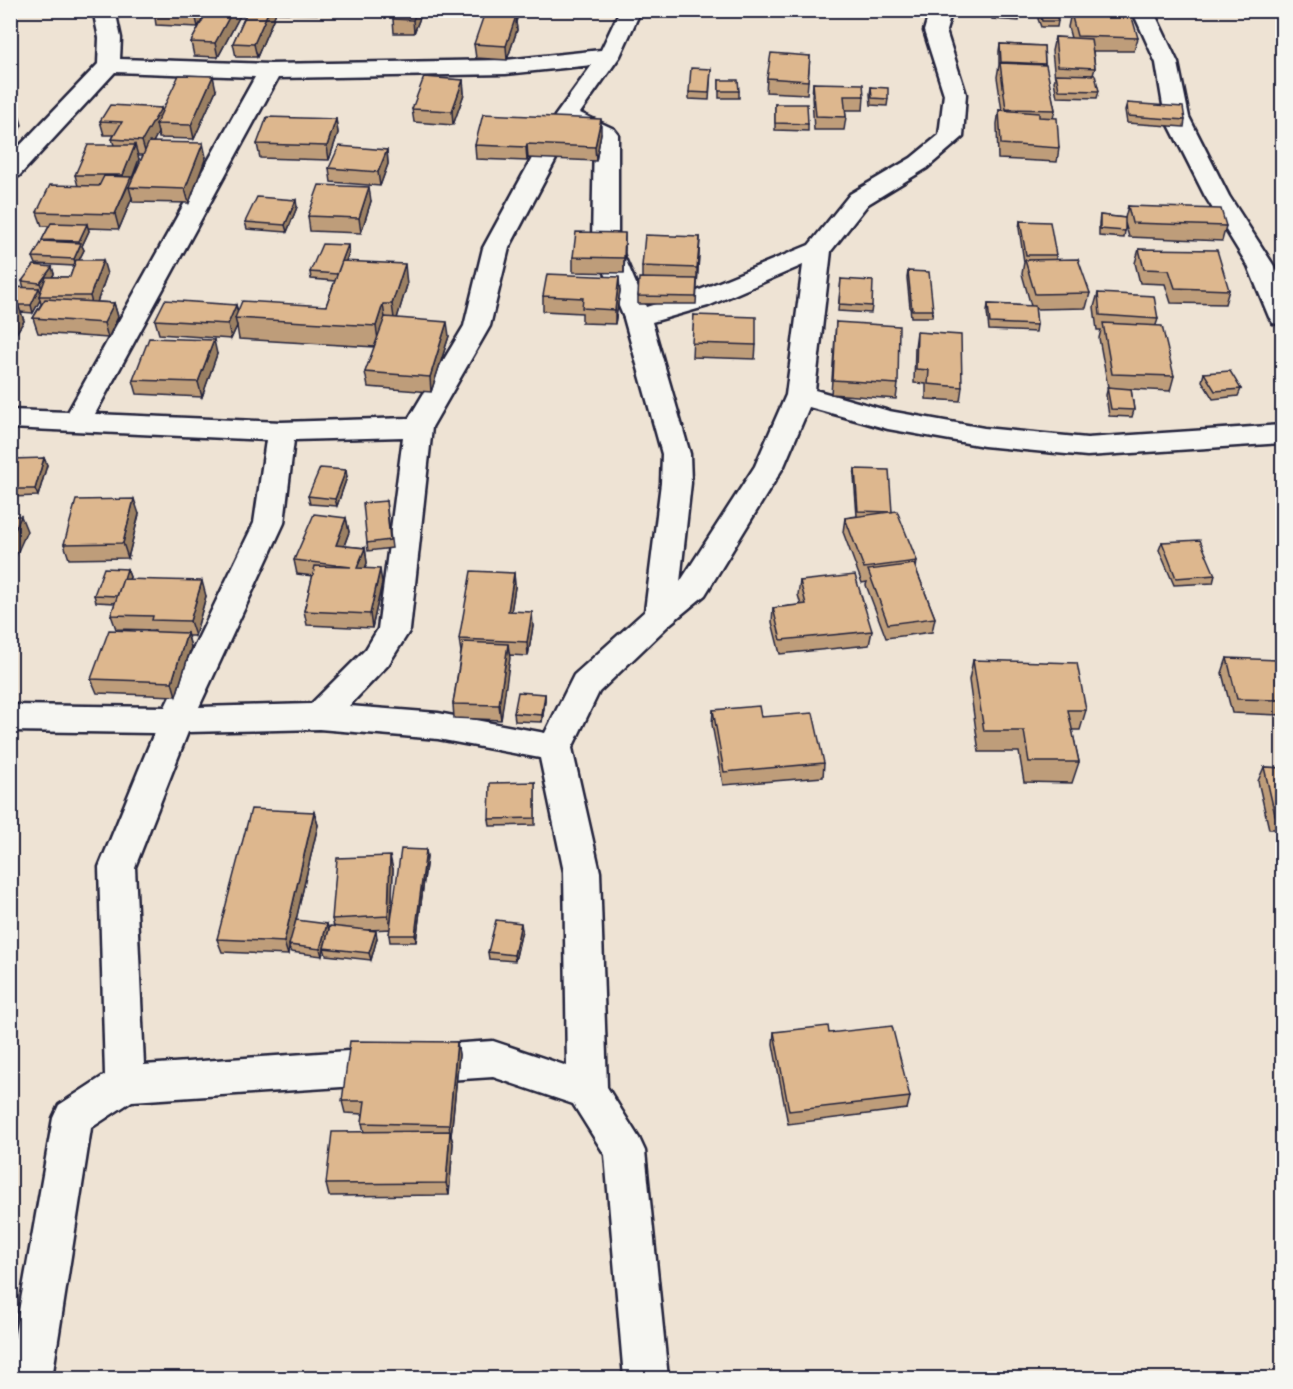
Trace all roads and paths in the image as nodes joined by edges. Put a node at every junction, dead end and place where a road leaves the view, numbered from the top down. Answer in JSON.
{"nodes":[{"id":1,"x":104,"y":10,"type":"edge"},
{"id":2,"x":631,"y":10,"type":"edge"},
{"id":3,"x":941,"y":10,"type":"edge"},
{"id":4,"x":1142,"y":10,"type":"edge"},
{"id":5,"x":609,"y":57,"type":"junction"},
{"id":6,"x":109,"y":65,"type":"junction"},
{"id":7,"x":270,"y":71,"type":"junction"},
{"id":8,"x":567,"y":116,"type":"junction"},
{"id":9,"x":10,"y":171,"type":"edge"},
{"id":10,"x":818,"y":250,"type":"junction"},
{"id":11,"x":1282,"y":317,"type":"edge"},
{"id":12,"x":637,"y":318,"type":"junction"},
{"id":13,"x":800,"y":395,"type":"junction"},
{"id":14,"x":10,"y":419,"type":"edge"},
{"id":15,"x":77,"y":421,"type":"junction"},
{"id":16,"x":418,"y":427,"type":"junction"},
{"id":17,"x":281,"y":431,"type":"junction"},
{"id":18,"x":1282,"y":434,"type":"edge"},
{"id":19,"x":660,"y":615,"type":"junction"},
{"id":20,"x":319,"y":716,"type":"junction"},
{"id":21,"x":10,"y":718,"type":"edge"},
{"id":22,"x":176,"y":720,"type":"junction"},
{"id":23,"x":555,"y":748,"type":"junction"},
{"id":24,"x":125,"y":1084,"type":"junction"},
{"id":25,"x":587,"y":1091,"type":"junction"},
{"id":26,"x":30,"y":1378,"type":"edge"},
{"id":27,"x":646,"y":1378,"type":"edge"}],
"edges":[{"from":1,"to":6,"type":"street"},
{"from":2,"to":5,"type":"street"},
{"from":3,"to":10,"type":"street"},
{"from":4,"to":11,"type":"street"},
{"from":5,"to":7,"type":"street"},
{"from":5,"to":8,"type":"street"},
{"from":6,"to":7,"type":"street"},
{"from":6,"to":9,"type":"street"},
{"from":7,"to":15,"type":"street"},
{"from":8,"to":12,"type":"street"},
{"from":8,"to":16,"type":"street"},
{"from":10,"to":12,"type":"street"},
{"from":10,"to":13,"type":"street"},
{"from":12,"to":19,"type":"street"},
{"from":13,"to":18,"type":"street"},
{"from":13,"to":19,"type":"street"},
{"from":14,"to":15,"type":"street"},
{"from":15,"to":17,"type":"street"},
{"from":16,"to":17,"type":"street"},
{"from":16,"to":20,"type":"street"},
{"from":17,"to":22,"type":"street"},
{"from":19,"to":23,"type":"street"},
{"from":20,"to":22,"type":"street"},
{"from":20,"to":23,"type":"street"},
{"from":21,"to":22,"type":"street"},
{"from":22,"to":24,"type":"street"},
{"from":23,"to":25,"type":"street"},
{"from":24,"to":25,"type":"street"},
{"from":24,"to":26,"type":"street"},
{"from":25,"to":27,"type":"street"}]}
